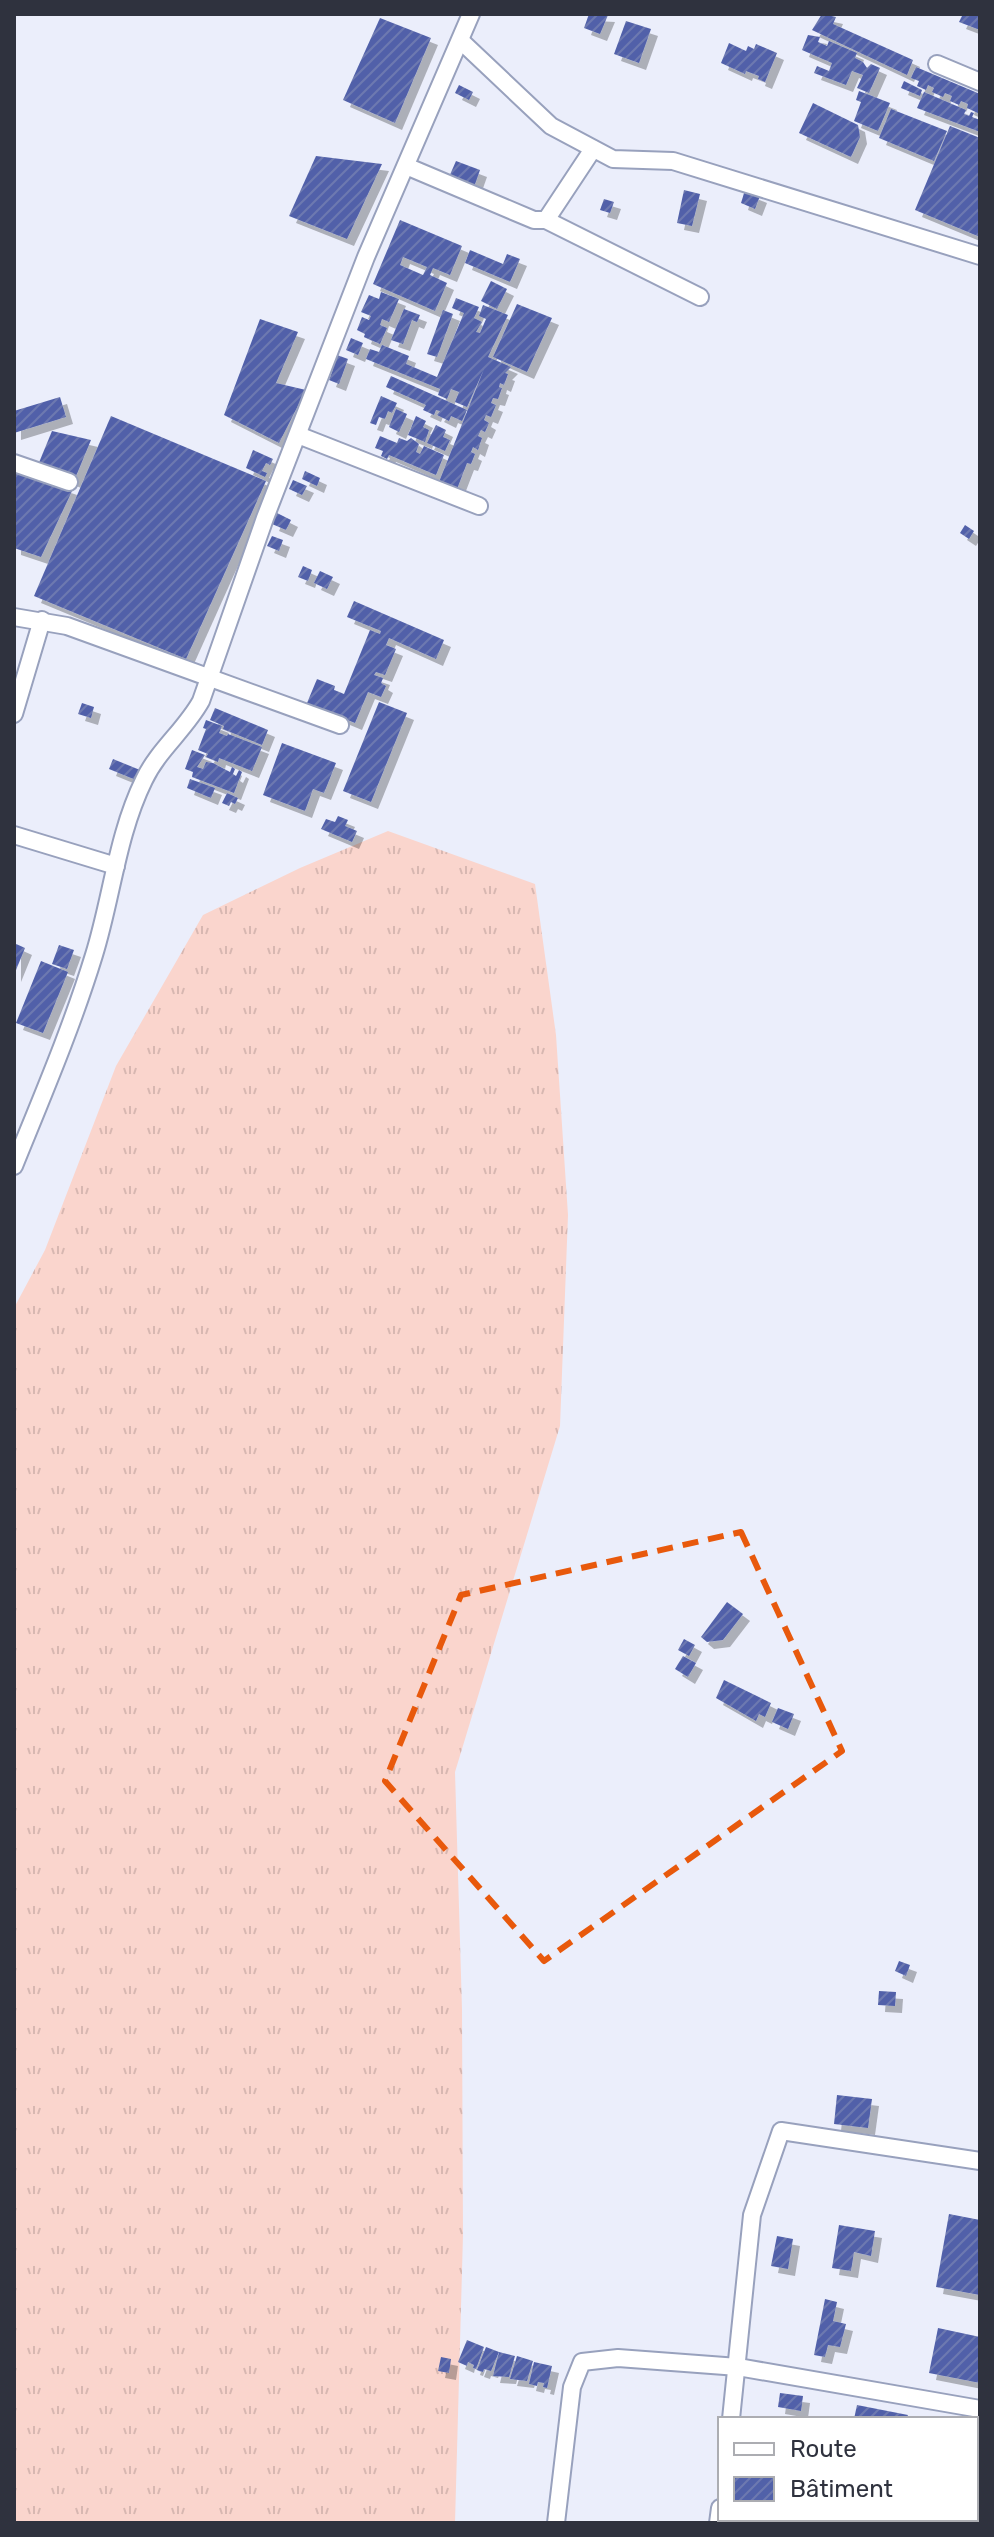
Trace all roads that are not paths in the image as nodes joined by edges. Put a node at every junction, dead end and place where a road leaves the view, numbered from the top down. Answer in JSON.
{"nodes":[{"id":1,"x":471,"y":14,"type":"edge"},
{"id":2,"x":461,"y":41,"type":"junction"},
{"id":3,"x":937,"y":64,"type":"dead end"},
{"id":4,"x":980,"y":82,"type":"edge"},
{"id":5,"x":593,"y":149,"type":"junction"},
{"id":6,"x":406,"y":166,"type":"junction"},
{"id":7,"x":546,"y":220,"type":"junction"},
{"id":8,"x":980,"y":256,"type":"edge"},
{"id":9,"x":700,"y":297,"type":"dead end"},
{"id":10,"x":298,"y":435,"type":"junction"},
{"id":11,"x":14,"y":463,"type":"edge"},
{"id":12,"x":69,"y":482,"type":"dead end"},
{"id":13,"x":479,"y":506,"type":"dead end"},
{"id":14,"x":14,"y":617,"type":"edge"},
{"id":15,"x":42,"y":620,"type":"junction"},
{"id":16,"x":210,"y":678,"type":"junction"},
{"id":17,"x":14,"y":714,"type":"edge"},
{"id":18,"x":340,"y":725,"type":"dead end"},
{"id":19,"x":14,"y":835,"type":"edge"},
{"id":20,"x":116,"y":866,"type":"junction"},
{"id":21,"x":14,"y":1166,"type":"edge"},
{"id":22,"x":980,"y":2161,"type":"edge"},
{"id":23,"x":738,"y":2367,"type":"junction"},
{"id":24,"x":980,"y":2409,"type":"edge"},
{"id":25,"x":731,"y":2417,"type":"edge"},
{"id":26,"x":556,"y":2523,"type":"edge"}],
"edges":[{"from":1,"to":2,"type":"street"},
{"from":2,"to":5,"type":"street"},
{"from":2,"to":6,"type":"street"},
{"from":3,"to":4,"type":"street"},
{"from":5,"to":7,"type":"street"},
{"from":5,"to":8,"type":"street"},
{"from":6,"to":7,"type":"street"},
{"from":6,"to":10,"type":"street"},
{"from":7,"to":9,"type":"street"},
{"from":10,"to":13,"type":"street"},
{"from":10,"to":16,"type":"street"},
{"from":11,"to":12,"type":"street"},
{"from":14,"to":15,"type":"street"},
{"from":15,"to":16,"type":"street"},
{"from":15,"to":17,"type":"street"},
{"from":16,"to":18,"type":"street"},
{"from":16,"to":20,"type":"street"},
{"from":19,"to":20,"type":"street"},
{"from":20,"to":21,"type":"street"},
{"from":22,"to":23,"type":"street"},
{"from":23,"to":24,"type":"street"},
{"from":23,"to":25,"type":"street"},
{"from":23,"to":26,"type":"street"}]}
